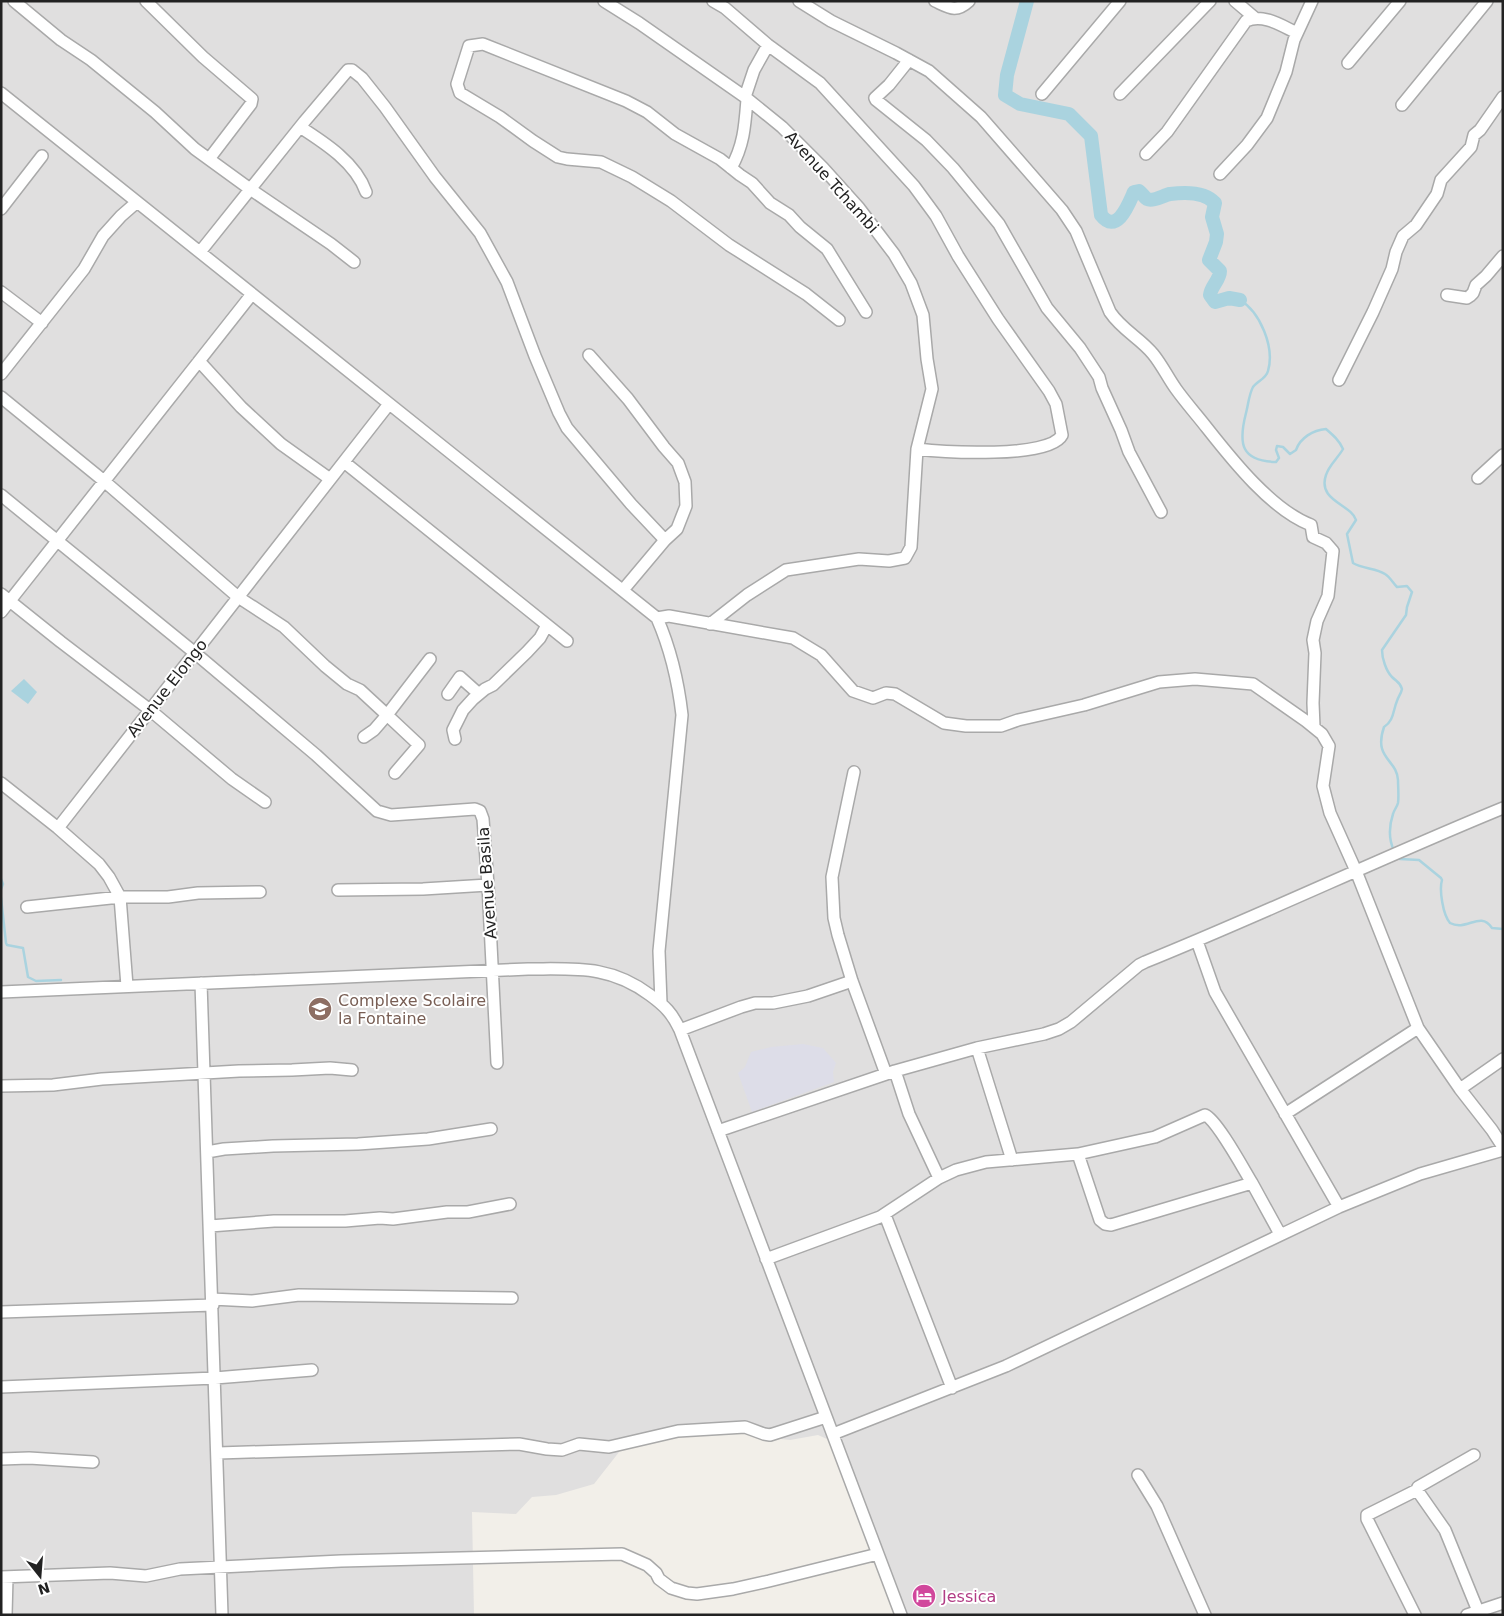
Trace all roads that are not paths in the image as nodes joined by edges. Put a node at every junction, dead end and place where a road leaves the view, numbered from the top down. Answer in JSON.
{"nodes":[{"id":1,"x":14,"y":1,"type":"edge"},
{"id":2,"x":146,"y":1,"type":"edge"},
{"id":3,"x":604,"y":1,"type":"edge"},
{"id":4,"x":713,"y":1,"type":"edge"},
{"id":5,"x":799,"y":1,"type":"edge"},
{"id":6,"x":935,"y":1,"type":"edge"},
{"id":7,"x":969,"y":1,"type":"edge"},
{"id":8,"x":1120,"y":1,"type":"edge"},
{"id":9,"x":1210,"y":1,"type":"edge"},
{"id":10,"x":1235,"y":1,"type":"edge"},
{"id":11,"x":1312,"y":1,"type":"edge"},
{"id":12,"x":1400,"y":1,"type":"edge"},
{"id":13,"x":1486,"y":1,"type":"edge"},
{"id":14,"x":1255,"y":18,"type":"junction"},
{"id":15,"x":1297,"y":33,"type":"junction"},
{"id":16,"x":768,"y":45,"type":"junction"},
{"id":17,"x":909,"y":60,"type":"junction"},
{"id":18,"x":1348,"y":63,"type":"dead end"},
{"id":19,"x":1,"y":93,"type":"edge"},
{"id":20,"x":1042,"y":94,"type":"dead end"},
{"id":21,"x":1120,"y":94,"type":"dead end"},
{"id":22,"x":1503,"y":97,"type":"edge"},
{"id":23,"x":746,"y":98,"type":"junction"},
{"id":24,"x":1402,"y":105,"type":"dead end"},
{"id":25,"x":300,"y":127,"type":"junction"},
{"id":26,"x":1146,"y":154,"type":"dead end"},
{"id":27,"x":42,"y":156,"type":"dead end"},
{"id":28,"x":209,"y":159,"type":"junction"},
{"id":29,"x":732,"y":168,"type":"junction"},
{"id":30,"x":1220,"y":174,"type":"dead end"},
{"id":31,"x":250,"y":189,"type":"junction"},
{"id":32,"x":366,"y":192,"type":"dead end"},
{"id":33,"x":137,"y":202,"type":"junction"},
{"id":34,"x":1,"y":209,"type":"edge"},
{"id":35,"x":200,"y":252,"type":"junction"},
{"id":36,"x":1503,"y":256,"type":"edge"},
{"id":37,"x":354,"y":262,"type":"dead end"},
{"id":38,"x":1,"y":292,"type":"edge"},
{"id":39,"x":252,"y":294,"type":"junction"},
{"id":40,"x":1447,"y":295,"type":"dead end"},
{"id":41,"x":866,"y":312,"type":"dead end"},
{"id":42,"x":839,"y":320,"type":"dead end"},
{"id":43,"x":42,"y":323,"type":"junction"},
{"id":44,"x":589,"y":355,"type":"dead end"},
{"id":45,"x":199,"y":361,"type":"junction"},
{"id":46,"x":1,"y":374,"type":"edge"},
{"id":47,"x":1338,"y":380,"type":"dead end"},
{"id":48,"x":1,"y":397,"type":"edge"},
{"id":49,"x":389,"y":404,"type":"junction"},
{"id":50,"x":917,"y":448,"type":"junction"},
{"id":51,"x":1503,"y":455,"type":"edge"},
{"id":52,"x":344,"y":462,"type":"junction"},
{"id":53,"x":1478,"y":478,"type":"dead end"},
{"id":54,"x":330,"y":479,"type":"junction"},
{"id":55,"x":104,"y":481,"type":"junction"},
{"id":56,"x":1,"y":495,"type":"edge"},
{"id":57,"x":1161,"y":512,"type":"dead end"},
{"id":58,"x":665,"y":540,"type":"junction"},
{"id":59,"x":57,"y":541,"type":"junction"},
{"id":60,"x":623,"y":590,"type":"junction"},
{"id":61,"x":6,"y":597,"type":"edge"},
{"id":62,"x":238,"y":597,"type":"junction"},
{"id":63,"x":1,"y":612,"type":"edge"},
{"id":64,"x":657,"y":618,"type":"junction"},
{"id":65,"x":710,"y":624,"type":"junction"},
{"id":66,"x":547,"y":625,"type":"junction"},
{"id":67,"x":567,"y":641,"type":"dead end"},
{"id":68,"x":195,"y":652,"type":"junction"},
{"id":69,"x":430,"y":659,"type":"dead end"},
{"id":70,"x":448,"y":694,"type":"dead end"},
{"id":71,"x":479,"y":694,"type":"junction"},
{"id":72,"x":150,"y":710,"type":"junction"},
{"id":73,"x":387,"y":714,"type":"junction"},
{"id":74,"x":1314,"y":727,"type":"junction"},
{"id":75,"x":364,"y":737,"type":"dead end"},
{"id":76,"x":455,"y":739,"type":"dead end"},
{"id":77,"x":854,"y":772,"type":"dead end"},
{"id":78,"x":395,"y":773,"type":"dead end"},
{"id":79,"x":1,"y":783,"type":"edge"},
{"id":80,"x":265,"y":802,"type":"dead end"},
{"id":81,"x":1503,"y":808,"type":"edge"},
{"id":82,"x":58,"y":828,"type":"junction"},
{"id":83,"x":1356,"y":871,"type":"junction"},
{"id":84,"x":488,"y":885,"type":"junction"},
{"id":85,"x":338,"y":890,"type":"dead end"},
{"id":86,"x":260,"y":892,"type":"dead end"},
{"id":87,"x":120,"y":897,"type":"junction"},
{"id":88,"x":27,"y":907,"type":"dead end"},
{"id":89,"x":1196,"y":941,"type":"junction"},
{"id":90,"x":492,"y":970,"type":"junction"},
{"id":91,"x":852,"y":981,"type":"junction"},
{"id":92,"x":201,"y":983,"type":"junction"},
{"id":93,"x":127,"y":986,"type":"junction"},
{"id":94,"x":1,"y":992,"type":"edge"},
{"id":95,"x":661,"y":1003,"type":"junction"},
{"id":96,"x":1418,"y":1028,"type":"junction"},
{"id":97,"x":680,"y":1030,"type":"junction"},
{"id":98,"x":977,"y":1048,"type":"junction"},
{"id":99,"x":1503,"y":1059,"type":"edge"},
{"id":100,"x":497,"y":1063,"type":"dead end"},
{"id":101,"x":352,"y":1070,"type":"dead end"},
{"id":102,"x":204,"y":1072,"type":"junction"},
{"id":103,"x":890,"y":1072,"type":"junction"},
{"id":104,"x":1,"y":1086,"type":"edge"},
{"id":105,"x":1460,"y":1089,"type":"junction"},
{"id":106,"x":1285,"y":1114,"type":"junction"},
{"id":107,"x":1503,"y":1123,"type":"edge"},
{"id":108,"x":491,"y":1129,"type":"dead end"},
{"id":109,"x":1492,"y":1130,"type":"junction"},
{"id":110,"x":718,"y":1131,"type":"junction"},
{"id":111,"x":1503,"y":1149,"type":"edge"},
{"id":112,"x":207,"y":1152,"type":"junction"},
{"id":113,"x":1078,"y":1154,"type":"junction"},
{"id":114,"x":1012,"y":1160,"type":"junction"},
{"id":115,"x":939,"y":1178,"type":"junction"},
{"id":116,"x":1252,"y":1183,"type":"junction"},
{"id":117,"x":510,"y":1204,"type":"dead end"},
{"id":118,"x":1339,"y":1207,"type":"junction"},
{"id":119,"x":884,"y":1216,"type":"dead end"},
{"id":120,"x":210,"y":1226,"type":"junction"},
{"id":121,"x":1280,"y":1234,"type":"junction"},
{"id":122,"x":766,"y":1259,"type":"junction"},
{"id":123,"x":512,"y":1298,"type":"dead end"},
{"id":124,"x":212,"y":1302,"type":"junction"},
{"id":125,"x":1,"y":1312,"type":"edge"},
{"id":126,"x":312,"y":1370,"type":"dead end"},
{"id":127,"x":215,"y":1378,"type":"junction"},
{"id":128,"x":1,"y":1388,"type":"edge"},
{"id":129,"x":952,"y":1388,"type":"junction"},
{"id":130,"x":826,"y":1417,"type":"junction"},
{"id":131,"x":832,"y":1434,"type":"junction"},
{"id":132,"x":218,"y":1453,"type":"junction"},
{"id":133,"x":1474,"y":1455,"type":"dead end"},
{"id":134,"x":1,"y":1459,"type":"edge"},
{"id":135,"x":92,"y":1462,"type":"dead end"},
{"id":136,"x":1138,"y":1475,"type":"dead end"},
{"id":137,"x":1417,"y":1490,"type":"junction"},
{"id":138,"x":878,"y":1554,"type":"junction"},
{"id":139,"x":222,"y":1567,"type":"junction"},
{"id":140,"x":4,"y":1577,"type":"edge"},
{"id":141,"x":1503,"y":1603,"type":"edge"},
{"id":142,"x":1472,"y":1613,"type":"edge"},
{"id":143,"x":6,"y":1615,"type":"edge"},
{"id":144,"x":222,"y":1615,"type":"edge"},
{"id":145,"x":901,"y":1615,"type":"edge"},
{"id":146,"x":1205,"y":1615,"type":"edge"},
{"id":147,"x":1415,"y":1615,"type":"edge"}],
"edges":[{"from":1,"to":28,"type":"street"},
{"from":2,"to":28,"type":"street"},
{"from":3,"to":23,"type":"street","name":"Avenue Tchambi"},
{"from":4,"to":16,"type":"street"},
{"from":5,"to":17,"type":"street"},
{"from":6,"to":7,"type":"street"},
{"from":8,"to":20,"type":"street"},
{"from":9,"to":21,"type":"street"},
{"from":10,"to":14,"type":"street"},
{"from":11,"to":15,"type":"street"},
{"from":12,"to":18,"type":"street"},
{"from":13,"to":24,"type":"street"},
{"from":14,"to":15,"type":"street"},
{"from":14,"to":26,"type":"street"},
{"from":15,"to":30,"type":"street"},
{"from":16,"to":23,"type":"street"},
{"from":16,"to":50,"type":"street"},
{"from":17,"to":57,"type":"street"},
{"from":17,"to":74,"type":"street"},
{"from":19,"to":33,"type":"street"},
{"from":22,"to":47,"type":"street"},
{"from":23,"to":29,"type":"street"},
{"from":23,"to":50,"type":"street","name":"Avenue Tchambi"},
{"from":25,"to":31,"type":"street"},
{"from":25,"to":32,"type":"street"},
{"from":25,"to":58,"type":"street"},
{"from":27,"to":34,"type":"street"},
{"from":28,"to":31,"type":"street"},
{"from":29,"to":41,"type":"street"},
{"from":29,"to":42,"type":"street"},
{"from":31,"to":35,"type":"street"},
{"from":31,"to":37,"type":"street"},
{"from":33,"to":35,"type":"street"},
{"from":33,"to":43,"type":"street"},
{"from":35,"to":39,"type":"street"},
{"from":36,"to":40,"type":"street"},
{"from":38,"to":43,"type":"street"},
{"from":39,"to":45,"type":"street"},
{"from":39,"to":49,"type":"street"},
{"from":43,"to":46,"type":"street"},
{"from":44,"to":58,"type":"street"},
{"from":45,"to":54,"type":"street"},
{"from":45,"to":55,"type":"street"},
{"from":48,"to":55,"type":"street"},
{"from":49,"to":52,"type":"street","name":"Avenue Elongo"},
{"from":49,"to":60,"type":"street"},
{"from":50,"to":65,"type":"street","name":"Avenue Tchambi"},
{"from":51,"to":53,"type":"street"},
{"from":52,"to":54,"type":"street","name":"Avenue Elongo"},
{"from":52,"to":66,"type":"street"},
{"from":54,"to":62,"type":"street","name":"Avenue Elongo"},
{"from":55,"to":59,"type":"street"},
{"from":55,"to":62,"type":"street"},
{"from":56,"to":59,"type":"street"},
{"from":58,"to":60,"type":"street"},
{"from":59,"to":61,"type":"street"},
{"from":59,"to":68,"type":"street"},
{"from":60,"to":64,"type":"street"},
{"from":61,"to":63,"type":"street"},
{"from":61,"to":72,"type":"street"},
{"from":62,"to":68,"type":"street","name":"Avenue Elongo"},
{"from":62,"to":73,"type":"street"},
{"from":64,"to":65,"type":"street"},
{"from":64,"to":95,"type":"street"},
{"from":65,"to":74,"type":"street"},
{"from":66,"to":67,"type":"street"},
{"from":66,"to":71,"type":"street"},
{"from":68,"to":72,"type":"street","name":"Avenue Elongo"},
{"from":68,"to":84,"type":"street","name":"Avenue Basila"},
{"from":69,"to":73,"type":"street"},
{"from":70,"to":71,"type":"street"},
{"from":71,"to":76,"type":"street"},
{"from":72,"to":80,"type":"street"},
{"from":72,"to":82,"type":"street","name":"Avenue Elongo"},
{"from":73,"to":75,"type":"street"},
{"from":73,"to":78,"type":"street"},
{"from":74,"to":83,"type":"street"},
{"from":77,"to":91,"type":"street"},
{"from":79,"to":82,"type":"street"},
{"from":81,"to":83,"type":"street"},
{"from":82,"to":87,"type":"street"},
{"from":83,"to":89,"type":"street"},
{"from":83,"to":96,"type":"street"},
{"from":84,"to":85,"type":"street"},
{"from":84,"to":90,"type":"street","name":"Avenue Basila"},
{"from":86,"to":87,"type":"street"},
{"from":87,"to":88,"type":"street"},
{"from":87,"to":93,"type":"street"},
{"from":89,"to":98,"type":"street"},
{"from":89,"to":106,"type":"street"},
{"from":90,"to":92,"type":"street"},
{"from":90,"to":95,"type":"street"},
{"from":90,"to":100,"type":"street","name":"Avenue Basila"},
{"from":91,"to":97,"type":"street"},
{"from":91,"to":103,"type":"street"},
{"from":92,"to":93,"type":"street"},
{"from":92,"to":102,"type":"street"},
{"from":93,"to":94,"type":"street"},
{"from":95,"to":97,"type":"street"},
{"from":96,"to":105,"type":"street"},
{"from":96,"to":106,"type":"street"},
{"from":97,"to":110,"type":"street"},
{"from":98,"to":103,"type":"street"},
{"from":98,"to":114,"type":"street"},
{"from":99,"to":105,"type":"street"},
{"from":101,"to":102,"type":"street"},
{"from":102,"to":104,"type":"street"},
{"from":102,"to":112,"type":"street"},
{"from":103,"to":110,"type":"street"},
{"from":103,"to":115,"type":"street"},
{"from":105,"to":109,"type":"street"},
{"from":106,"to":118,"type":"street"},
{"from":107,"to":109,"type":"street"},
{"from":108,"to":112,"type":"street"},
{"from":109,"to":111,"type":"street"},
{"from":110,"to":122,"type":"street"},
{"from":111,"to":118,"type":"street"},
{"from":112,"to":120,"type":"street"},
{"from":113,"to":114,"type":"street"},
{"from":113,"to":116,"type":"street"},
{"from":113,"to":116,"type":"street"},
{"from":114,"to":115,"type":"street"},
{"from":115,"to":122,"type":"street"},
{"from":116,"to":121,"type":"street"},
{"from":117,"to":120,"type":"street"},
{"from":118,"to":121,"type":"street"},
{"from":119,"to":129,"type":"street"},
{"from":120,"to":124,"type":"street"},
{"from":121,"to":129,"type":"street"},
{"from":122,"to":130,"type":"street"},
{"from":123,"to":124,"type":"street"},
{"from":124,"to":125,"type":"street"},
{"from":124,"to":127,"type":"street"},
{"from":126,"to":127,"type":"street"},
{"from":127,"to":128,"type":"street"},
{"from":127,"to":132,"type":"street"},
{"from":129,"to":131,"type":"street"},
{"from":130,"to":131,"type":"street"},
{"from":130,"to":132,"type":"street"},
{"from":131,"to":138,"type":"street"},
{"from":132,"to":139,"type":"street"},
{"from":133,"to":137,"type":"street"},
{"from":134,"to":135,"type":"street"},
{"from":136,"to":146,"type":"street"},
{"from":137,"to":142,"type":"street"},
{"from":137,"to":147,"type":"street"},
{"from":138,"to":139,"type":"street"},
{"from":138,"to":145,"type":"street"},
{"from":139,"to":140,"type":"street"},
{"from":139,"to":144,"type":"street"},
{"from":140,"to":143,"type":"street"},
{"from":141,"to":142,"type":"street"}]}
